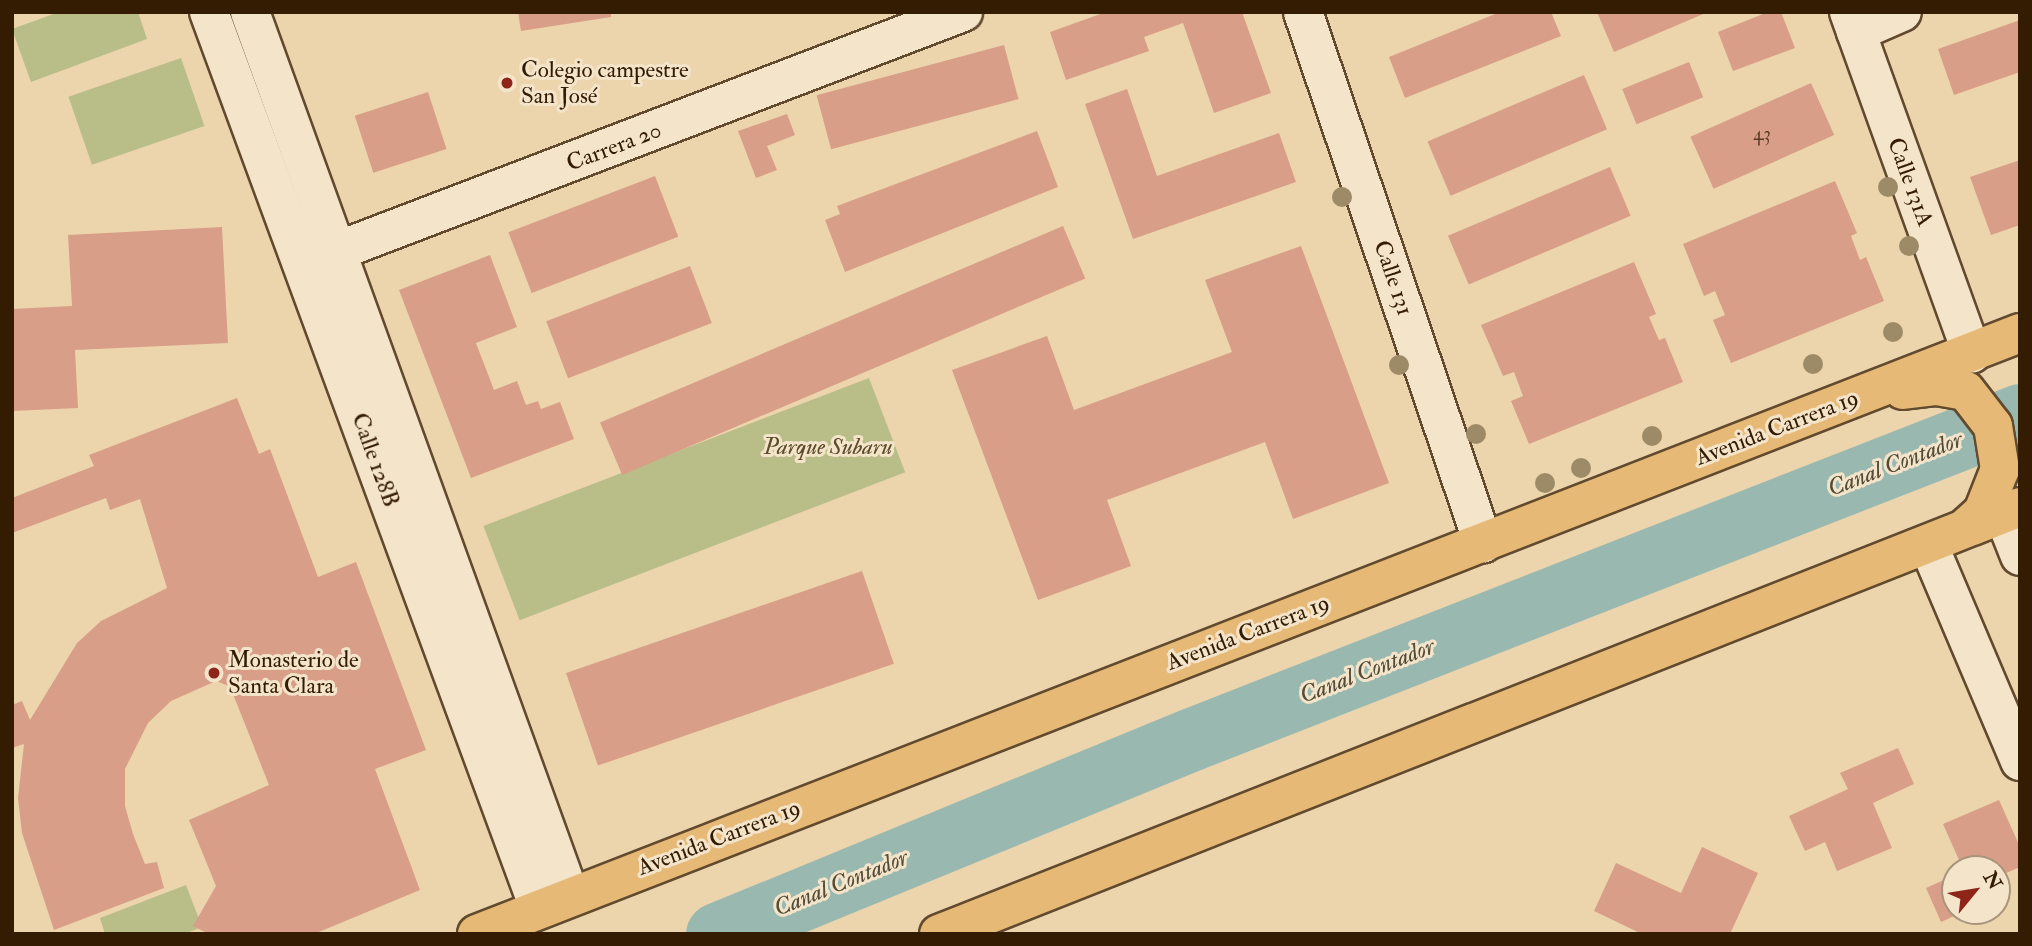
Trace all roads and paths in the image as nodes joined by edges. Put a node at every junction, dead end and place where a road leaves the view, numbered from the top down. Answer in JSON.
{"nodes":[{"id":1,"x":209,"y":12,"type":"edge"},
{"id":2,"x":250,"y":12,"type":"edge"},
{"id":3,"x":963,"y":12,"type":"edge"},
{"id":4,"x":1303,"y":12,"type":"edge"},
{"id":5,"x":1902,"y":12,"type":"edge"},
{"id":6,"x":1852,"y":22,"type":"edge"},
{"id":7,"x":319,"y":258,"type":"junction"},
{"id":8,"x":2020,"y":333,"type":"edge"},
{"id":9,"x":1972,"y":352,"type":"junction"},
{"id":10,"x":1826,"y":409,"type":"junction"},
{"id":11,"x":2005,"y":504,"type":"edge"},
{"id":12,"x":1946,"y":537,"type":"junction"},
{"id":13,"x":1483,"y":543,"type":"junction"},
{"id":14,"x":2020,"y":556,"type":"edge"},
{"id":15,"x":2020,"y":761,"type":"edge"},
{"id":16,"x":554,"y":902,"type":"junction"},
{"id":17,"x":477,"y":934,"type":"edge"},
{"id":18,"x":939,"y":934,"type":"edge"}],
"edges":[{"from":1,"to":7,"type":"street","name":"Calle 128B"},
{"from":2,"to":7,"type":"street","name":"Calle 128B"},
{"from":3,"to":7,"type":"street","name":"Carrera 20"},
{"from":4,"to":13,"type":"street","name":"Calle 131"},
{"from":5,"to":6,"type":"street"},
{"from":6,"to":9,"type":"street","name":"Calle 131A"},
{"from":7,"to":16,"type":"street","name":"Calle 128B"},
{"from":8,"to":9,"type":"main road","name":"Avenida Carrera 19"},
{"from":9,"to":10,"type":"main road","name":"Avenida Carrera 19"},
{"from":10,"to":11,"type":"main road"},
{"from":10,"to":13,"type":"main road","name":"Avenida Carrera 19"},
{"from":11,"to":12,"type":"main road"},
{"from":11,"to":14,"type":"street"},
{"from":12,"to":15,"type":"street"},
{"from":12,"to":18,"type":"main road"},
{"from":13,"to":16,"type":"main road","name":"Avenida Carrera 19"},
{"from":16,"to":17,"type":"main road","name":"Avenida Carrera 19"}]}
